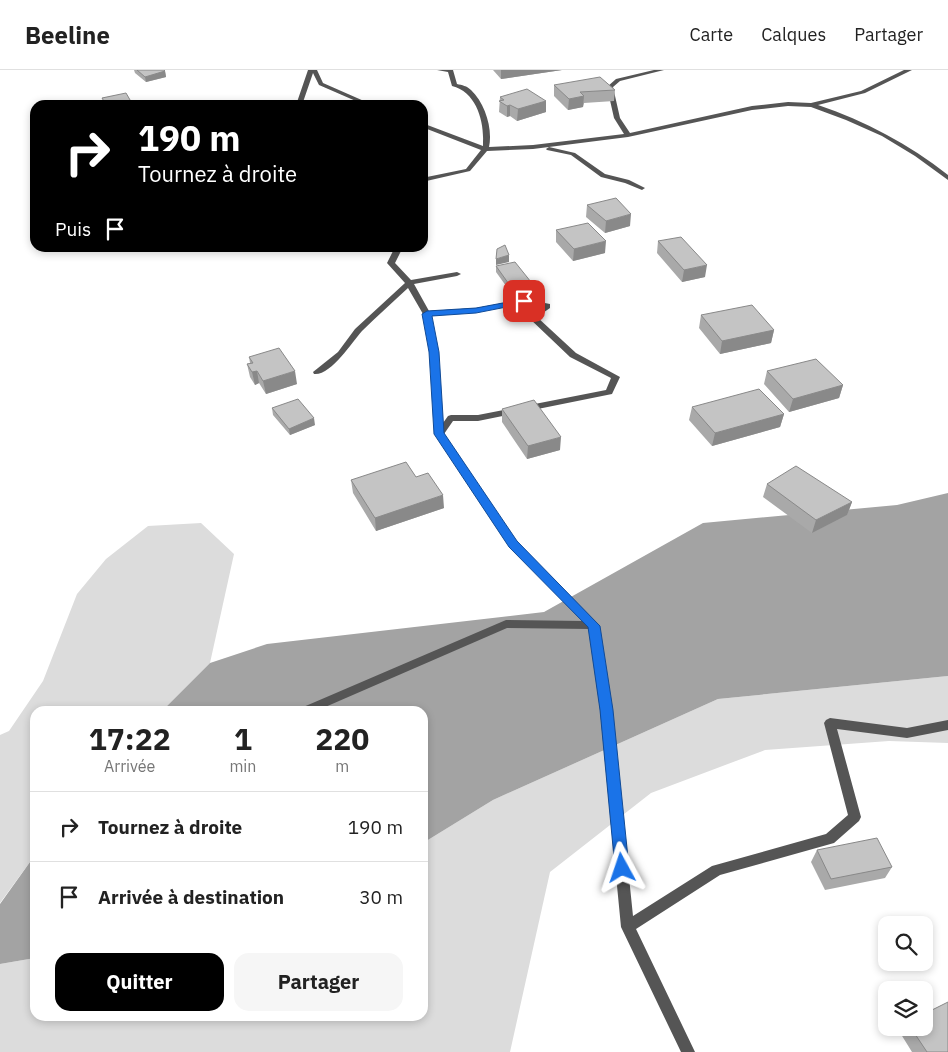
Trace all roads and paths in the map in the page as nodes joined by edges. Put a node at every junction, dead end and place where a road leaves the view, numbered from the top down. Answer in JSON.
{"nodes":[{"id":1,"x":312,"y":70,"type":"edge"},
{"id":2,"x":440,"y":70,"type":"edge"},
{"id":3,"x":661,"y":70,"type":"edge"},
{"id":4,"x":909,"y":70,"type":"edge"},
{"id":5,"x":301,"y":100,"type":"edge"},
{"id":6,"x":358,"y":100,"type":"edge"},
{"id":7,"x":811,"y":105,"type":"junction"},
{"id":8,"x":428,"y":127,"type":"edge"},
{"id":9,"x":628,"y":135,"type":"junction"},
{"id":10,"x":533,"y":147,"type":"junction"},
{"id":11,"x":485,"y":149,"type":"junction"},
{"id":12,"x":948,"y":178,"type":"edge"},
{"id":13,"x":428,"y":179,"type":"edge"},
{"id":14,"x":642,"y":188,"type":"dead end"},
{"id":15,"x":396,"y":252,"type":"edge"},
{"id":16,"x":457,"y":274,"type":"dead end"},
{"id":17,"x":409,"y":283,"type":"junction"},
{"id":18,"x":427,"y":314,"type":"junction"},
{"id":19,"x":317,"y":372,"type":"dead end"},
{"id":20,"x":439,"y":434,"type":"junction"},
{"id":21,"x":594,"y":626,"type":"junction"},
{"id":22,"x":317,"y":706,"type":"edge"},
{"id":23,"x":948,"y":725,"type":"edge"},
{"id":24,"x":628,"y":927,"type":"junction"},
{"id":25,"x":688,"y":1052,"type":"edge"}],
"edges":[{"from":1,"to":5,"type":"street"},
{"from":1,"to":6,"type":"street"},
{"from":2,"to":11,"type":"street"},
{"from":3,"to":9,"type":"street"},
{"from":4,"to":7,"type":"street"},
{"from":7,"to":9,"type":"street"},
{"from":7,"to":12,"type":"street"},
{"from":8,"to":11,"type":"street"},
{"from":9,"to":10,"type":"street"},
{"from":10,"to":11,"type":"street"},
{"from":10,"to":14,"type":"street"},
{"from":11,"to":13,"type":"street"},
{"from":15,"to":17,"type":"street"},
{"from":16,"to":17,"type":"street"},
{"from":17,"to":18,"type":"street"},
{"from":17,"to":19,"type":"street"},
{"from":18,"to":20,"type":"street"},
{"from":18,"to":20,"type":"street"},
{"from":20,"to":21,"type":"street"},
{"from":21,"to":22,"type":"street"},
{"from":21,"to":24,"type":"street"},
{"from":23,"to":24,"type":"street"},
{"from":24,"to":25,"type":"street"}]}
